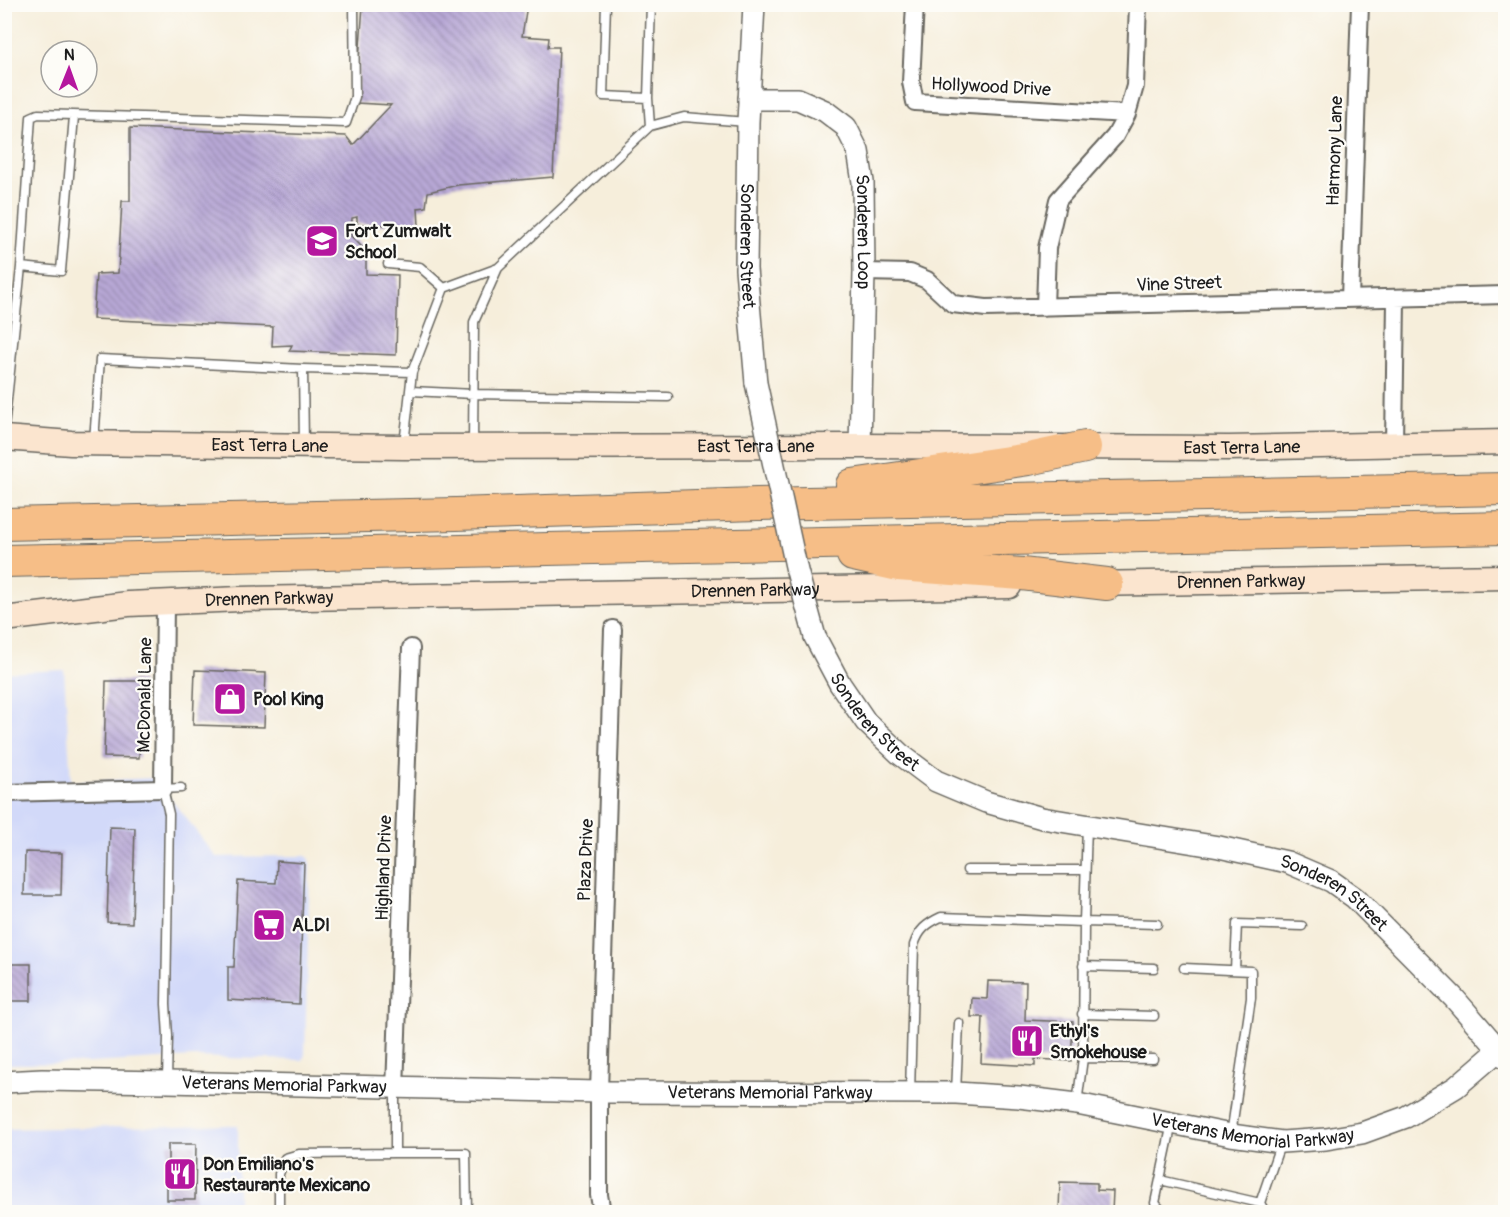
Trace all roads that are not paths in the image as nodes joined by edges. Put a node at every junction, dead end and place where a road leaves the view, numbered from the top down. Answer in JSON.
{"nodes":[{"id":1,"x":354,"y":4,"type":"edge"},
{"id":2,"x":606,"y":4,"type":"edge"},
{"id":3,"x":651,"y":4,"type":"edge"},
{"id":4,"x":754,"y":4,"type":"edge"},
{"id":5,"x":915,"y":4,"type":"edge"},
{"id":6,"x":1138,"y":4,"type":"edge"},
{"id":7,"x":1360,"y":4,"type":"edge"},
{"id":8,"x":648,"y":98,"type":"junction"},
{"id":9,"x":749,"y":99,"type":"junction"},
{"id":10,"x":1126,"y":114,"type":"junction"},
{"id":11,"x":74,"y":116,"type":"junction"},
{"id":12,"x":748,"y":122,"type":"junction"},
{"id":13,"x":650,"y":126,"type":"junction"},
{"id":14,"x":388,"y":264,"type":"dead end"},
{"id":15,"x":21,"y":267,"type":"junction"},
{"id":16,"x":498,"y":268,"type":"junction"},
{"id":17,"x":864,"y":273,"type":"junction"},
{"id":18,"x":444,"y":288,"type":"junction"},
{"id":19,"x":1506,"y":295,"type":"edge"},
{"id":20,"x":1350,"y":299,"type":"junction"},
{"id":21,"x":1396,"y":299,"type":"junction"},
{"id":22,"x":1045,"y":307,"type":"junction"},
{"id":23,"x":303,"y":369,"type":"junction"},
{"id":24,"x":412,"y":372,"type":"junction"},
{"id":25,"x":411,"y":391,"type":"junction"},
{"id":26,"x":474,"y":394,"type":"junction"},
{"id":27,"x":668,"y":397,"type":"dead end"},
{"id":28,"x":4,"y":428,"type":"edge"},
{"id":29,"x":4,"y":438,"type":"edge"},
{"id":30,"x":1506,"y":442,"type":"edge"},
{"id":31,"x":94,"y":443,"type":"junction"},
{"id":32,"x":1394,"y":444,"type":"junction"},
{"id":33,"x":304,"y":446,"type":"junction"},
{"id":34,"x":860,"y":446,"type":"junction"},
{"id":35,"x":404,"y":447,"type":"junction"},
{"id":36,"x":472,"y":447,"type":"junction"},
{"id":37,"x":1085,"y":447,"type":"junction"},
{"id":38,"x":1506,"y":489,"type":"edge"},
{"id":39,"x":757,"y":504,"type":"junction"},
{"id":40,"x":4,"y":524,"type":"edge"},
{"id":41,"x":1506,"y":528,"type":"edge"},
{"id":42,"x":802,"y":544,"type":"junction"},
{"id":43,"x":4,"y":561,"type":"edge"},
{"id":44,"x":1506,"y":577,"type":"edge"},
{"id":45,"x":1107,"y":584,"type":"junction"},
{"id":46,"x":165,"y":603,"type":"junction"},
{"id":47,"x":4,"y":619,"type":"edge"},
{"id":48,"x":613,"y":629,"type":"dead end"},
{"id":49,"x":411,"y":648,"type":"dead end"},
{"id":50,"x":181,"y":788,"type":"dead end"},
{"id":51,"x":163,"y":789,"type":"junction"},
{"id":52,"x":4,"y":793,"type":"edge"},
{"id":53,"x":1087,"y":825,"type":"junction"},
{"id":54,"x":967,"y":870,"type":"dead end"},
{"id":55,"x":1085,"y":870,"type":"junction"},
{"id":56,"x":1084,"y":922,"type":"junction"},
{"id":57,"x":1157,"y":924,"type":"dead end"},
{"id":58,"x":1302,"y":926,"type":"dead end"},
{"id":59,"x":1083,"y":966,"type":"junction"},
{"id":60,"x":1155,"y":968,"type":"dead end"},
{"id":61,"x":1184,"y":968,"type":"dead end"},
{"id":62,"x":1235,"y":970,"type":"junction"},
{"id":63,"x":1082,"y":1014,"type":"junction"},
{"id":64,"x":1154,"y":1016,"type":"dead end"},
{"id":65,"x":959,"y":1023,"type":"dead end"},
{"id":66,"x":1503,"y":1050,"type":"edge"},
{"id":67,"x":1083,"y":1058,"type":"junction"},
{"id":68,"x":1153,"y":1059,"type":"dead end"},
{"id":69,"x":4,"y":1082,"type":"edge"},
{"id":70,"x":167,"y":1082,"type":"junction"},
{"id":71,"x":395,"y":1089,"type":"junction"},
{"id":72,"x":599,"y":1092,"type":"junction"},
{"id":73,"x":910,"y":1094,"type":"junction"},
{"id":74,"x":956,"y":1094,"type":"junction"},
{"id":75,"x":1077,"y":1104,"type":"junction"},
{"id":76,"x":1172,"y":1122,"type":"junction"},
{"id":77,"x":1231,"y":1135,"type":"junction"},
{"id":78,"x":1282,"y":1142,"type":"junction"},
{"id":79,"x":395,"y":1153,"type":"junction"},
{"id":80,"x":1160,"y":1180,"type":"junction"},
{"id":81,"x":1260,"y":1203,"type":"junction"},
{"id":82,"x":279,"y":1212,"type":"edge"},
{"id":83,"x":467,"y":1212,"type":"edge"},
{"id":84,"x":602,"y":1212,"type":"edge"},
{"id":85,"x":1168,"y":1212,"type":"edge"},
{"id":86,"x":1265,"y":1212,"type":"edge"}],
"edges":[{"from":1,"to":11,"type":"lane"},
{"from":2,"to":8,"type":"lane"},
{"from":3,"to":8,"type":"lane"},
{"from":4,"to":9,"type":"street","name":"Sonderen Street"},
{"from":5,"to":10,"type":"street","name":"Hollywood Drive"},
{"from":6,"to":10,"type":"street"},
{"from":7,"to":20,"type":"street","name":"Harmony Lane"},
{"from":8,"to":13,"type":"lane"},
{"from":9,"to":12,"type":"street","name":"Sonderen Street"},
{"from":9,"to":17,"type":"street","name":"Sonderen Loop"},
{"from":10,"to":22,"type":"street"},
{"from":11,"to":15,"type":"lane"},
{"from":11,"to":15,"type":"lane"},
{"from":12,"to":13,"type":"lane"},
{"from":12,"to":53,"type":"street","name":"Sonderen Street","bridge":true},
{"from":13,"to":16,"type":"lane"},
{"from":14,"to":18,"type":"lane"},
{"from":15,"to":28,"type":"lane"},
{"from":16,"to":18,"type":"lane"},
{"from":16,"to":26,"type":"lane"},
{"from":17,"to":22,"type":"street","name":"Vine Street"},
{"from":17,"to":34,"type":"street","name":"Sonderen Loop"},
{"from":18,"to":24,"type":"lane"},
{"from":19,"to":21,"type":"street","name":"Vine Street"},
{"from":20,"to":21,"type":"street","name":"Vine Street"},
{"from":20,"to":22,"type":"street","name":"Vine Street"},
{"from":21,"to":32,"type":"street"},
{"from":23,"to":24,"type":"lane"},
{"from":23,"to":31,"type":"lane"},
{"from":23,"to":33,"type":"lane"},
{"from":24,"to":25,"type":"lane"},
{"from":25,"to":26,"type":"lane"},
{"from":25,"to":35,"type":"lane"},
{"from":26,"to":27,"type":"lane"},
{"from":26,"to":36,"type":"lane"},
{"from":29,"to":31,"type":"main road","name":"East Terra Lane"},
{"from":30,"to":32,"type":"main road","name":"East Terra Lane"},
{"from":31,"to":33,"type":"main road","name":"East Terra Lane"},
{"from":32,"to":37,"type":"main road","name":"East Terra Lane"},
{"from":33,"to":35,"type":"main road","name":"East Terra Lane"},
{"from":34,"to":36,"type":"main road","name":"East Terra Lane"},
{"from":34,"to":37,"type":"main road","name":"East Terra Lane"},
{"from":35,"to":36,"type":"main road","name":"East Terra Lane"},
{"from":37,"to":39,"type":"highway"},
{"from":38,"to":39,"type":"highway"},
{"from":39,"to":40,"type":"highway"},
{"from":41,"to":42,"type":"highway"},
{"from":42,"to":43,"type":"highway"},
{"from":42,"to":45,"type":"highway"},
{"from":44,"to":45,"type":"main road","name":"Drennen Parkway"},
{"from":45,"to":46,"type":"main road","name":"Drennen Parkway"},
{"from":46,"to":47,"type":"main road","name":"Drennen Parkway"},
{"from":46,"to":51,"type":"street","name":"McDonald Lane"},
{"from":48,"to":72,"type":"street","name":"Plaza Drive"},
{"from":49,"to":71,"type":"street","name":"Highland Drive"},
{"from":50,"to":51,"type":"lane"},
{"from":51,"to":52,"type":"street"},
{"from":51,"to":70,"type":"lane"},
{"from":53,"to":55,"type":"lane"},
{"from":53,"to":66,"type":"street","name":"Sonderen Street"},
{"from":54,"to":55,"type":"lane"},
{"from":55,"to":56,"type":"lane"},
{"from":56,"to":57,"type":"lane"},
{"from":56,"to":59,"type":"lane"},
{"from":56,"to":73,"type":"lane"},
{"from":58,"to":62,"type":"lane"},
{"from":59,"to":60,"type":"lane"},
{"from":59,"to":63,"type":"lane"},
{"from":61,"to":62,"type":"lane"},
{"from":62,"to":77,"type":"lane"},
{"from":63,"to":64,"type":"lane"},
{"from":63,"to":67,"type":"lane"},
{"from":65,"to":74,"type":"lane"},
{"from":66,"to":78,"type":"street","name":"Veterans Memorial Parkway"},
{"from":67,"to":68,"type":"lane"},
{"from":67,"to":75,"type":"lane"},
{"from":69,"to":70,"type":"street","name":"Veterans Memorial Parkway"},
{"from":70,"to":71,"type":"street","name":"Veterans Memorial Parkway"},
{"from":71,"to":72,"type":"street","name":"Veterans Memorial Parkway"},
{"from":71,"to":79,"type":"lane"},
{"from":72,"to":73,"type":"street","name":"Veterans Memorial Parkway"},
{"from":72,"to":84,"type":"street","name":"Plaza Drive"},
{"from":73,"to":74,"type":"street","name":"Veterans Memorial Parkway"},
{"from":74,"to":75,"type":"street","name":"Veterans Memorial Parkway"},
{"from":75,"to":76,"type":"street","name":"Veterans Memorial Parkway"},
{"from":76,"to":77,"type":"street","name":"Veterans Memorial Parkway"},
{"from":76,"to":80,"type":"lane"},
{"from":77,"to":78,"type":"street","name":"Veterans Memorial Parkway"},
{"from":78,"to":81,"type":"lane"},
{"from":79,"to":82,"type":"lane"},
{"from":79,"to":83,"type":"lane"},
{"from":80,"to":81,"type":"lane"},
{"from":80,"to":85,"type":"lane"},
{"from":81,"to":86,"type":"lane"}]}
